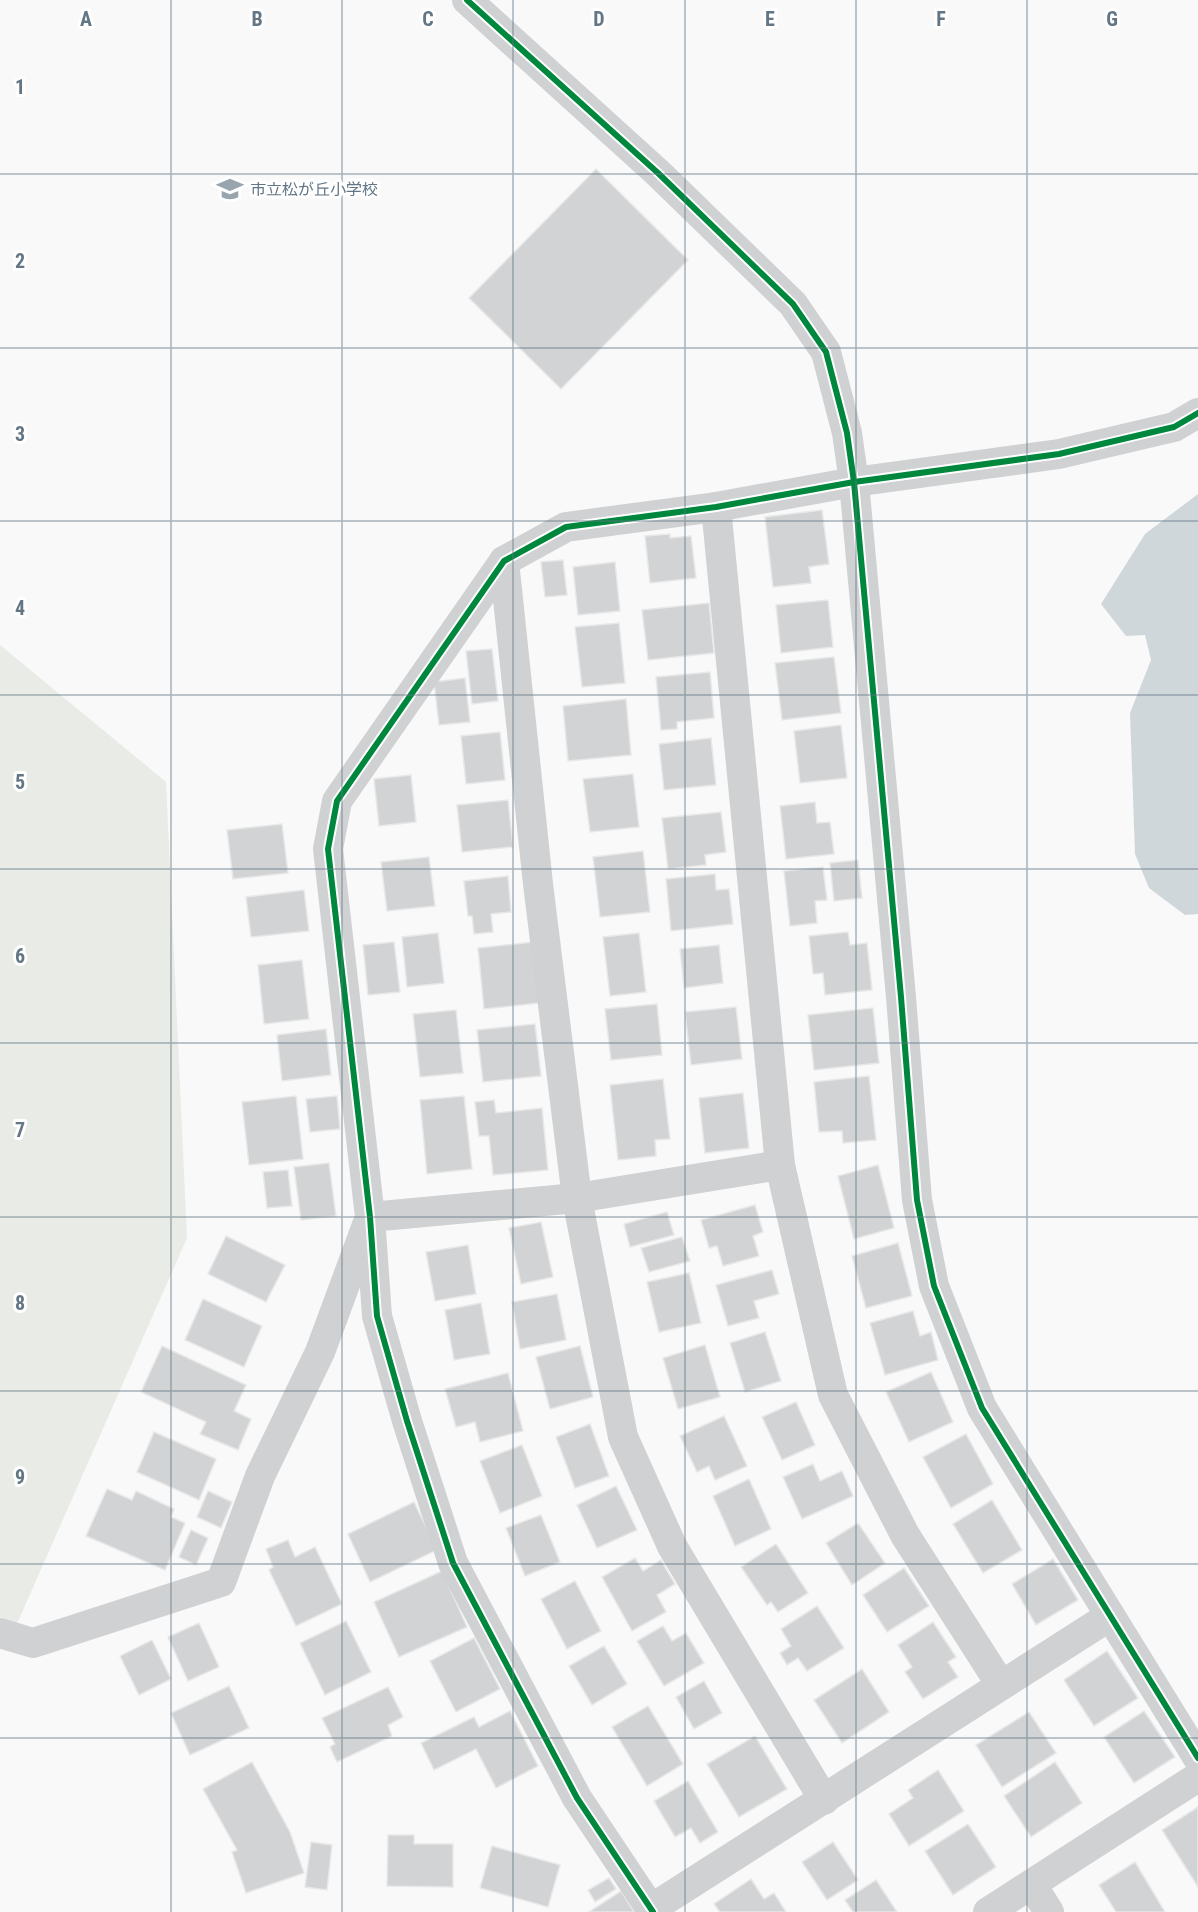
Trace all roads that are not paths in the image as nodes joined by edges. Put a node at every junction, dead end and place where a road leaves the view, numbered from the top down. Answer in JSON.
{"nodes":[{"id":1,"x":467,"y":0,"type":"edge"},
{"id":2,"x":1198,"y":412,"type":"edge"},
{"id":3,"x":854,"y":482,"type":"junction"},
{"id":4,"x":716,"y":507,"type":"junction"},
{"id":5,"x":504,"y":561,"type":"junction"},
{"id":6,"x":780,"y":1166,"type":"junction"},
{"id":7,"x":577,"y":1198,"type":"junction"},
{"id":8,"x":370,"y":1217,"type":"junction"},
{"id":9,"x":1110,"y":1616,"type":"junction"},
{"id":10,"x":0,"y":1633,"type":"edge"},
{"id":11,"x":1001,"y":1686,"type":"junction"},
{"id":12,"x":1198,"y":1758,"type":"edge"},
{"id":13,"x":1198,"y":1777,"type":"edge"},
{"id":14,"x":824,"y":1800,"type":"junction"},
{"id":15,"x":1032,"y":1885,"type":"junction"},
{"id":16,"x":652,"y":1910,"type":"edge"},
{"id":17,"x":988,"y":1912,"type":"edge"},
{"id":18,"x":1049,"y":1912,"type":"edge"}],
"edges":[{"from":1,"to":3,"type":"street"},
{"from":2,"to":3,"type":"street"},
{"from":3,"to":4,"type":"street"},
{"from":3,"to":9,"type":"street"},
{"from":4,"to":5,"type":"street"},
{"from":4,"to":6,"type":"street"},
{"from":5,"to":7,"type":"street"},
{"from":5,"to":8,"type":"street"},
{"from":6,"to":7,"type":"street"},
{"from":6,"to":11,"type":"street"},
{"from":7,"to":8,"type":"street"},
{"from":7,"to":14,"type":"street"},
{"from":8,"to":10,"type":"street"},
{"from":8,"to":16,"type":"street"},
{"from":9,"to":11,"type":"street"},
{"from":9,"to":12,"type":"street"},
{"from":11,"to":14,"type":"street"},
{"from":13,"to":15,"type":"street"},
{"from":14,"to":16,"type":"street"},
{"from":15,"to":17,"type":"street"},
{"from":15,"to":18,"type":"street"}]}
